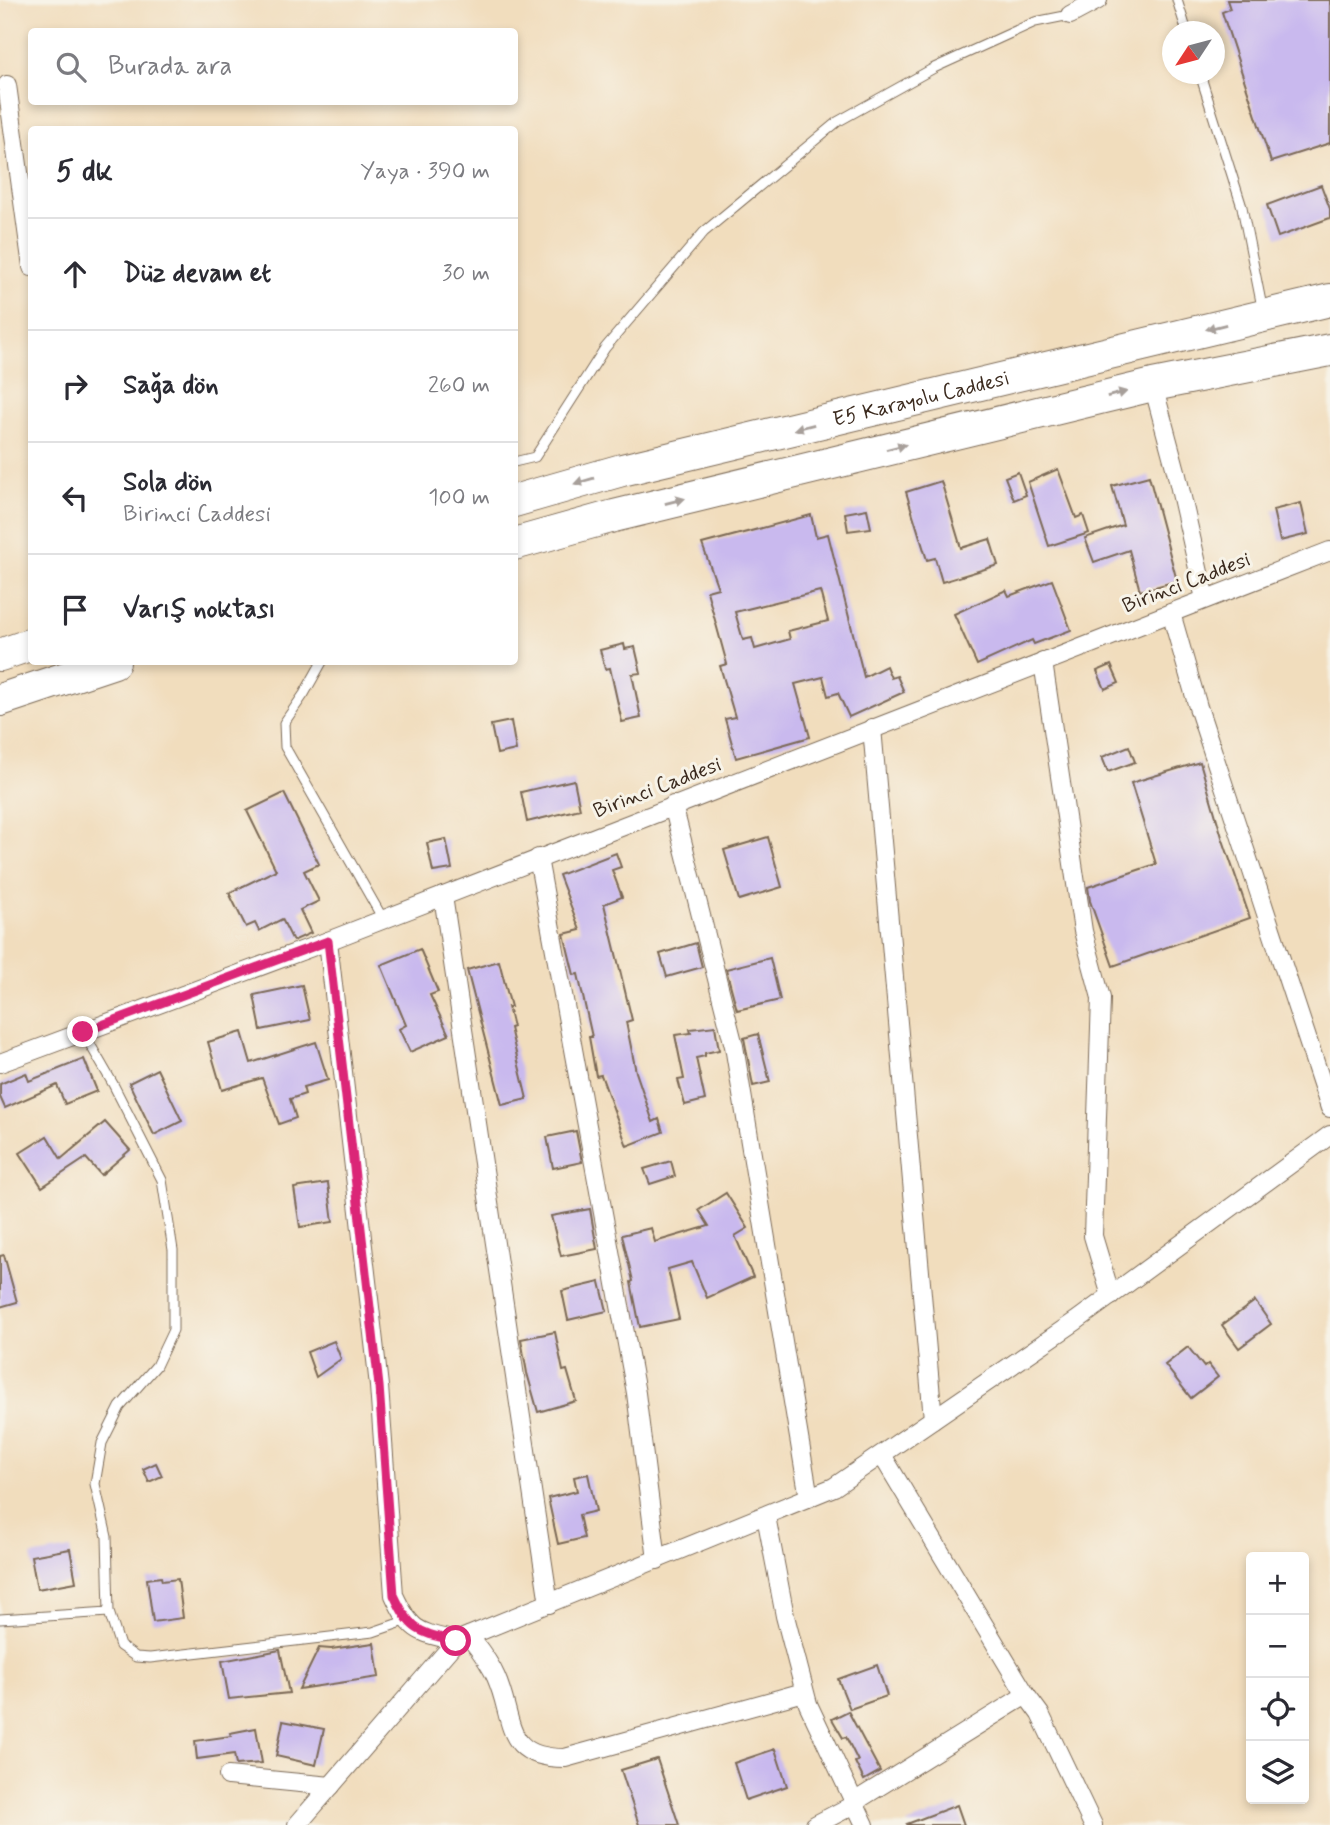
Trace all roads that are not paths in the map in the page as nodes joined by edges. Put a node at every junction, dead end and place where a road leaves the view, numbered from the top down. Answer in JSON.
{"nodes":[{"id":1,"x":1098,"y":0,"type":"edge"},
{"id":2,"x":1177,"y":0,"type":"edge"},
{"id":3,"x":1070,"y":15,"type":"joint"},
{"id":4,"x":1184,"y":21,"type":"edge"},
{"id":5,"x":1203,"y":84,"type":"edge"},
{"id":6,"x":7,"y":85,"type":"dead end"},
{"id":7,"x":28,"y":238,"type":"edge"},
{"id":8,"x":1330,"y":300,"type":"edge"},
{"id":9,"x":1264,"y":316,"type":"junction"},
{"id":10,"x":1330,"y":350,"type":"edge"},
{"id":11,"x":1153,"y":385,"type":"junction"},
{"id":12,"x":518,"y":461,"type":"edge"},
{"id":13,"x":518,"y":499,"type":"edge"},
{"id":14,"x":518,"y":543,"type":"edge"},
{"id":15,"x":1330,"y":551,"type":"edge"},
{"id":16,"x":1205,"y":599,"type":"junction"},
{"id":17,"x":1171,"y":613,"type":"junction"},
{"id":18,"x":28,"y":645,"type":"edge"},
{"id":19,"x":0,"y":655,"type":"edge"},
{"id":20,"x":1043,"y":662,"type":"junction"},
{"id":21,"x":105,"y":665,"type":"edge"},
{"id":22,"x":320,"y":665,"type":"edge"},
{"id":23,"x":0,"y":700,"type":"edge"},
{"id":24,"x":872,"y":728,"type":"junction"},
{"id":25,"x":673,"y":805,"type":"junction"},
{"id":26,"x":538,"y":858,"type":"junction"},
{"id":27,"x":443,"y":896,"type":"junction"},
{"id":28,"x":383,"y":919,"type":"junction"},
{"id":29,"x":328,"y":941,"type":"junction"},
{"id":30,"x":83,"y":1032,"type":"junction"},
{"id":31,"x":0,"y":1063,"type":"edge"},
{"id":32,"x":1330,"y":1108,"type":"edge"},
{"id":33,"x":1330,"y":1135,"type":"edge"},
{"id":34,"x":1111,"y":1296,"type":"junction"},
{"id":35,"x":933,"y":1419,"type":"junction"},
{"id":36,"x":882,"y":1455,"type":"junction"},
{"id":37,"x":808,"y":1498,"type":"junction"},
{"id":38,"x":766,"y":1516,"type":"junction"},
{"id":39,"x":657,"y":1560,"type":"junction"},
{"id":40,"x":549,"y":1604,"type":"junction"},
{"id":41,"x":109,"y":1612,"type":"junction"},
{"id":42,"x":0,"y":1619,"type":"edge"},
{"id":43,"x":405,"y":1621,"type":"junction"},
{"id":44,"x":463,"y":1638,"type":"junction"},
{"id":45,"x":804,"y":1692,"type":"junction"},
{"id":46,"x":1027,"y":1695,"type":"junction"},
{"id":47,"x":228,"y":1776,"type":"dead end"},
{"id":48,"x":331,"y":1786,"type":"junction"},
{"id":49,"x":855,"y":1803,"type":"junction"},
{"id":50,"x":297,"y":1825,"type":"edge"},
{"id":51,"x":815,"y":1825,"type":"edge"},
{"id":52,"x":864,"y":1825,"type":"edge"},
{"id":53,"x":1093,"y":1825,"type":"edge"}],
"edges":[{"from":1,"to":3,"type":"street"},
{"from":2,"to":4,"type":"lane"},
{"from":3,"to":12,"type":"lane"},
{"from":5,"to":9,"type":"lane"},
{"from":6,"to":7,"type":"street"},
{"from":8,"to":9,"type":"highway","name":"E5 Karayolu Caddesi"},
{"from":9,"to":13,"type":"highway","name":"E5 Karayolu Caddesi","one_way":true},
{"from":10,"to":11,"type":"highway","name":"E5 Karayolu Caddesi"},
{"from":14,"to":11,"type":"highway","name":"E5 Karayolu Caddesi","one_way":true},
{"from":11,"to":16,"type":"street"},
{"from":15,"to":16,"type":"street","name":"Birinci Caddesi"},
{"from":16,"to":17,"type":"street","name":"Birinci Caddesi"},
{"from":17,"to":20,"type":"street","name":"Birinci Caddesi"},
{"from":17,"to":32,"type":"street"},
{"from":18,"to":19,"type":"highway"},
{"from":20,"to":24,"type":"street","name":"Birinci Caddesi"},
{"from":20,"to":34,"type":"street"},
{"from":21,"to":23,"type":"highway"},
{"from":22,"to":28,"type":"lane"},
{"from":24,"to":25,"type":"street","name":"Birinci Caddesi"},
{"from":24,"to":35,"type":"street"},
{"from":25,"to":26,"type":"street","name":"Birinci Caddesi"},
{"from":25,"to":37,"type":"street"},
{"from":26,"to":27,"type":"street","name":"Birinci Caddesi"},
{"from":26,"to":39,"type":"street"},
{"from":27,"to":28,"type":"street","name":"Birinci Caddesi"},
{"from":27,"to":40,"type":"street"},
{"from":28,"to":29,"type":"street","name":"Birinci Caddesi"},
{"from":29,"to":30,"type":"street","name":"Birinci Caddesi"},
{"from":29,"to":43,"type":"street"},
{"from":30,"to":31,"type":"street","name":"Birinci Caddesi"},
{"from":30,"to":41,"type":"lane"},
{"from":33,"to":34,"type":"street"},
{"from":34,"to":35,"type":"street"},
{"from":35,"to":36,"type":"street"},
{"from":36,"to":37,"type":"street"},
{"from":36,"to":46,"type":"street"},
{"from":37,"to":38,"type":"street"},
{"from":38,"to":39,"type":"street"},
{"from":38,"to":45,"type":"street"},
{"from":39,"to":40,"type":"street"},
{"from":40,"to":44,"type":"street"},
{"from":41,"to":42,"type":"lane"},
{"from":41,"to":43,"type":"lane"},
{"from":43,"to":44,"type":"street"},
{"from":44,"to":45,"type":"street"},
{"from":44,"to":48,"type":"street"},
{"from":45,"to":49,"type":"street"},
{"from":46,"to":49,"type":"street"},
{"from":46,"to":53,"type":"street"},
{"from":47,"to":48,"type":"street"},
{"from":48,"to":50,"type":"street"},
{"from":49,"to":51,"type":"street"},
{"from":49,"to":52,"type":"street"}]}
